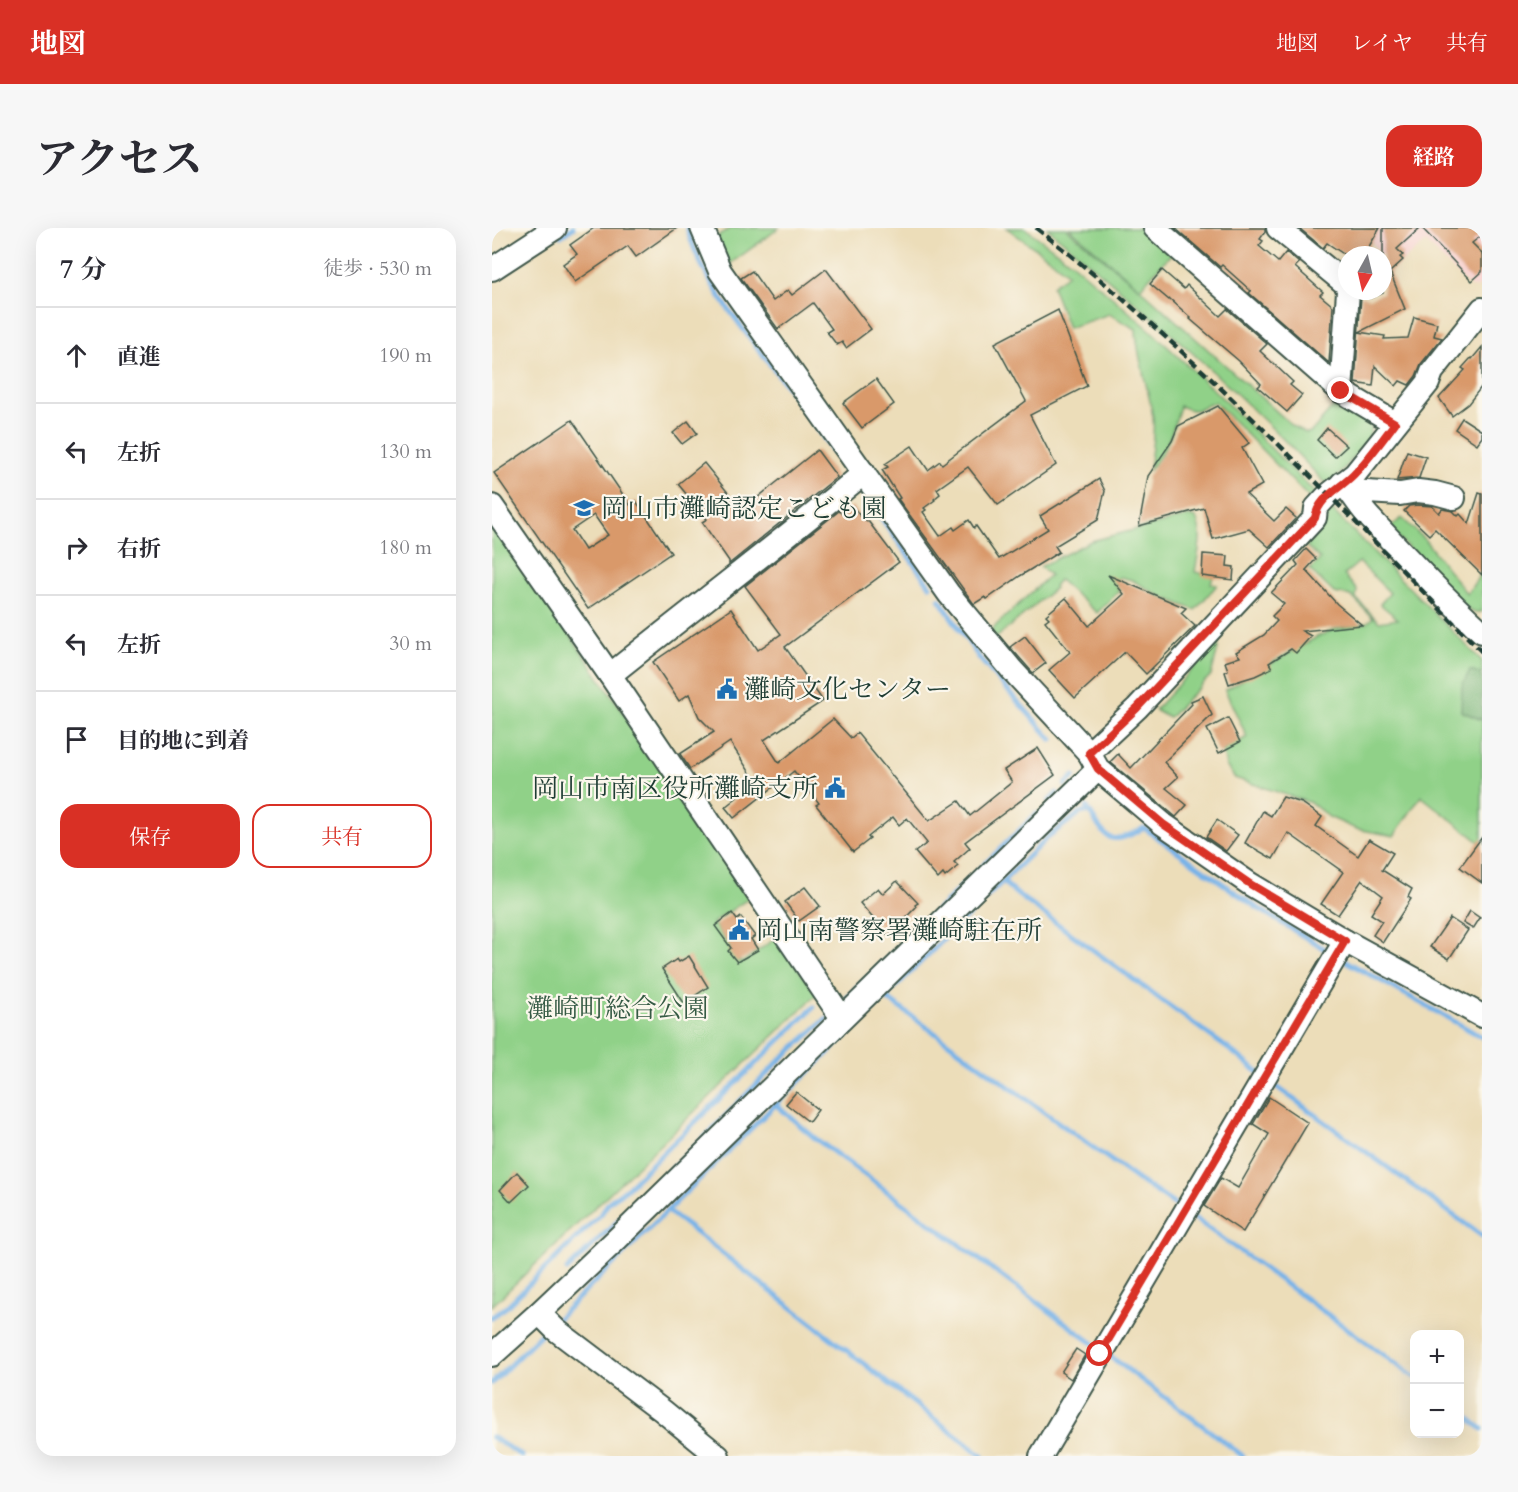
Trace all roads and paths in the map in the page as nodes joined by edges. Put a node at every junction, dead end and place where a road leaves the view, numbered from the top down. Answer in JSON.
{"nodes":[{"id":1,"x":555,"y":228,"type":"edge"},
{"id":2,"x":702,"y":228,"type":"edge"},
{"id":3,"x":1155,"y":228,"type":"edge"},
{"id":4,"x":1278,"y":228,"type":"edge"},
{"id":5,"x":492,"y":269,"type":"edge"},
{"id":6,"x":1338,"y":278,"type":"edge"},
{"id":7,"x":1347,"y":300,"type":"edge"},
{"id":8,"x":1482,"y":309,"type":"edge"},
{"id":9,"x":1341,"y":391,"type":"junction"},
{"id":10,"x":1395,"y":423,"type":"junction"},
{"id":11,"x":857,"y":478,"type":"junction"},
{"id":12,"x":1346,"y":487,"type":"junction"},
{"id":13,"x":1454,"y":498,"type":"dead end"},
{"id":14,"x":492,"y":506,"type":"edge"},
{"id":15,"x":1482,"y":632,"type":"edge"},
{"id":16,"x":610,"y":675,"type":"junction"},
{"id":17,"x":1094,"y":761,"type":"junction"},
{"id":18,"x":1339,"y":951,"type":"junction"},
{"id":19,"x":1482,"y":1016,"type":"edge"},
{"id":20,"x":842,"y":1018,"type":"junction"},
{"id":21,"x":547,"y":1320,"type":"junction"},
{"id":22,"x":492,"y":1355,"type":"edge"},
{"id":23,"x":718,"y":1456,"type":"edge"},
{"id":24,"x":1041,"y":1456,"type":"edge"}],
"edges":[{"from":1,"to":5,"type":"street"},
{"from":2,"to":11,"type":"street"},
{"from":3,"to":9,"type":"street"},
{"from":4,"to":6,"type":"street"},
{"from":7,"to":9,"type":"street"},
{"from":8,"to":10,"type":"street"},
{"from":9,"to":10,"type":"street"},
{"from":10,"to":12,"type":"street"},
{"from":11,"to":16,"type":"street"},
{"from":11,"to":17,"type":"street"},
{"from":12,"to":13,"type":"street"},
{"from":12,"to":15,"type":"street"},
{"from":12,"to":17,"type":"street"},
{"from":14,"to":16,"type":"street"},
{"from":16,"to":20,"type":"street"},
{"from":17,"to":18,"type":"street"},
{"from":17,"to":20,"type":"street"},
{"from":18,"to":19,"type":"street"},
{"from":18,"to":24,"type":"street"},
{"from":20,"to":21,"type":"street"},
{"from":21,"to":22,"type":"street"},
{"from":21,"to":23,"type":"street"}]}
